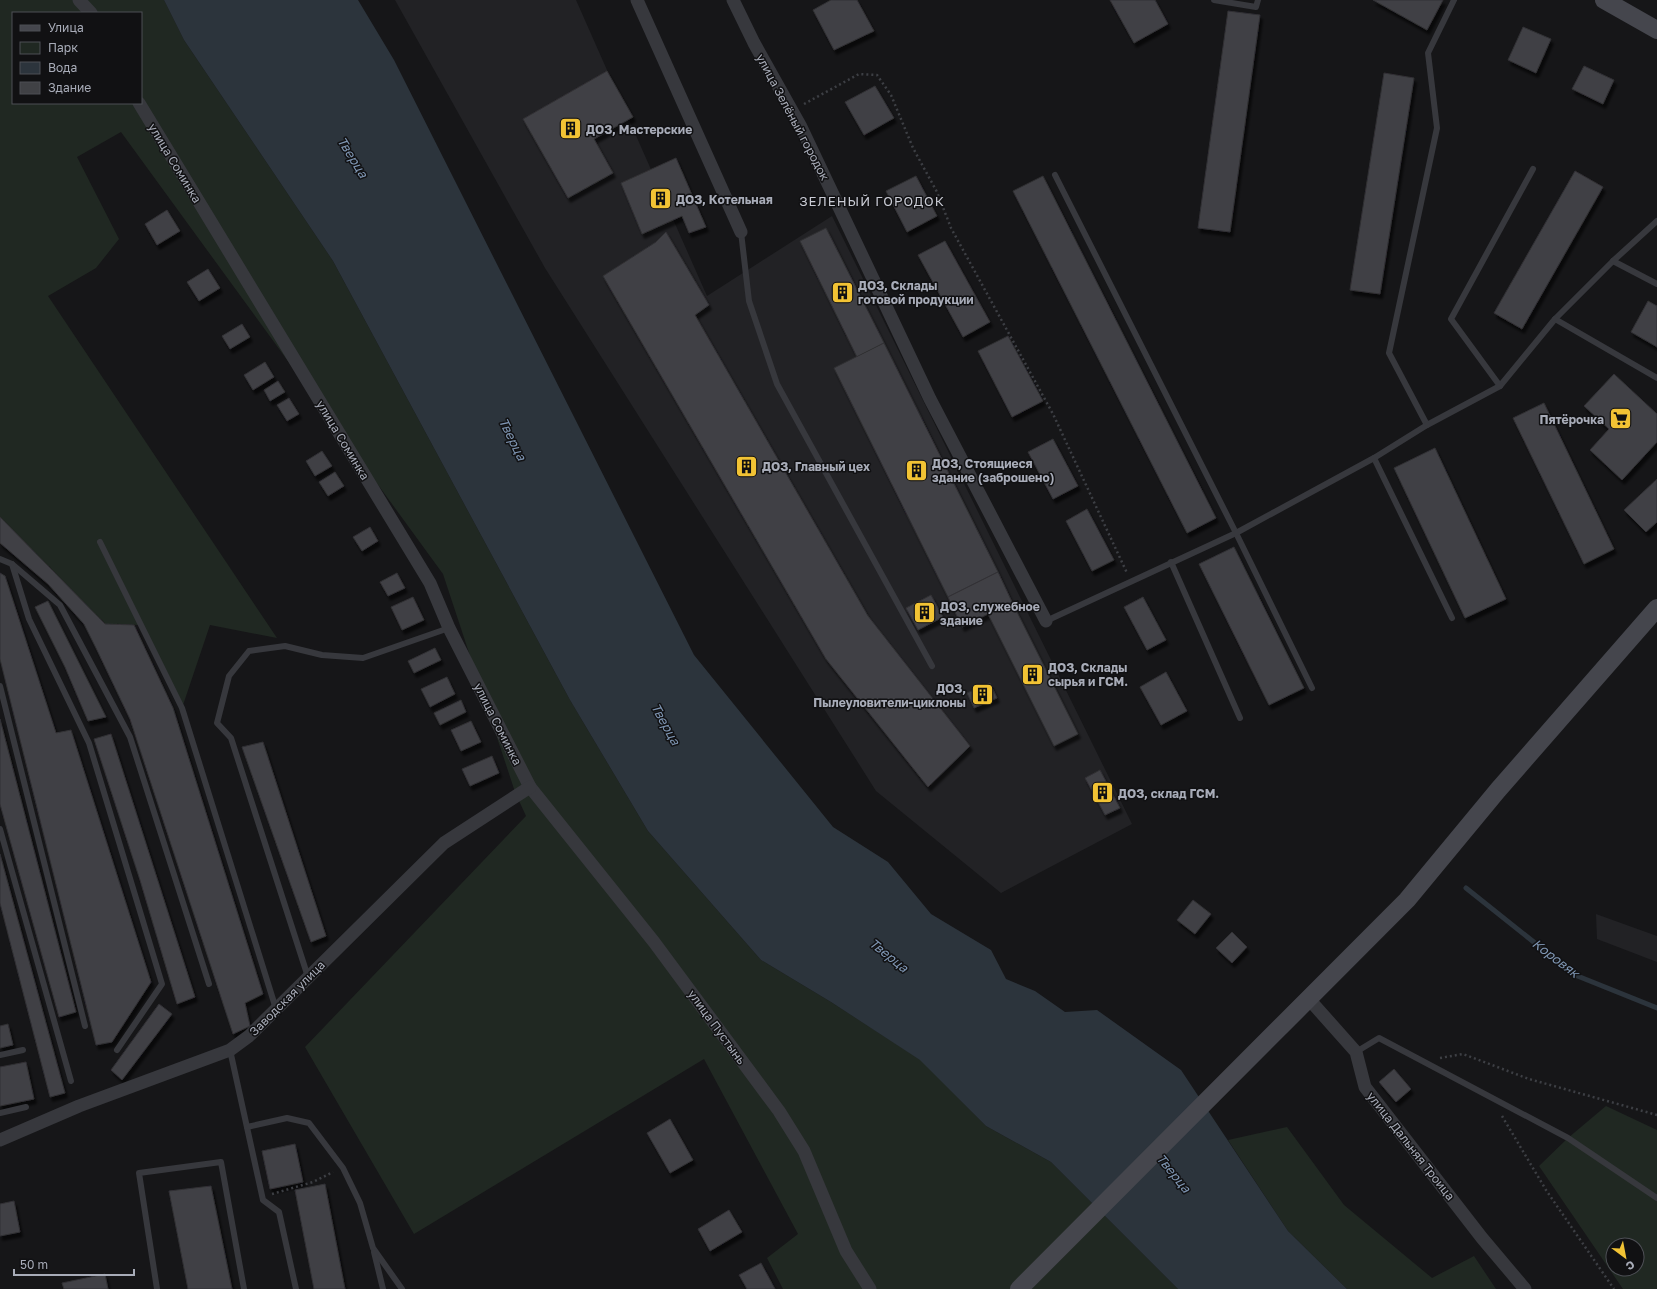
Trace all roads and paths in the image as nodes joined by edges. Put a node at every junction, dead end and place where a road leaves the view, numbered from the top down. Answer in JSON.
{"nodes":[{"id":1,"x":79,"y":0,"type":"edge"},
{"id":2,"x":637,"y":0,"type":"edge"},
{"id":3,"x":733,"y":0,"type":"edge"},
{"id":4,"x":1214,"y":0,"type":"edge"},
{"id":5,"x":1258,"y":0,"type":"edge"},
{"id":6,"x":1454,"y":0,"type":"edge"},
{"id":7,"x":1604,"y":0,"type":"edge"},
{"id":8,"x":90,"y":12,"type":"edge"},
{"id":9,"x":1657,"y":30,"type":"edge"},
{"id":10,"x":140,"y":104,"type":"edge"},
{"id":11,"x":790,"y":108,"type":"junction"},
{"id":12,"x":1533,"y":169,"type":"dead end"},
{"id":13,"x":1055,"y":175,"type":"dead end"},
{"id":14,"x":1657,"y":221,"type":"edge"},
{"id":15,"x":741,"y":232,"type":"joint"},
{"id":16,"x":1613,"y":261,"type":"junction"},
{"id":17,"x":1657,"y":284,"type":"edge"},
{"id":18,"x":1555,"y":320,"type":"junction"},
{"id":19,"x":1657,"y":378,"type":"edge"},
{"id":20,"x":1500,"y":386,"type":"junction"},
{"id":21,"x":1427,"y":425,"type":"junction"},
{"id":22,"x":1374,"y":458,"type":"junction"},
{"id":23,"x":1236,"y":533,"type":"junction"},
{"id":24,"x":100,"y":542,"type":"dead end"},
{"id":25,"x":0,"y":559,"type":"edge"},
{"id":26,"x":1171,"y":562,"type":"junction"},
{"id":27,"x":12,"y":564,"type":"junction"},
{"id":28,"x":1131,"y":580,"type":"junction"},
{"id":29,"x":1657,"y":608,"type":"edge"},
{"id":30,"x":1452,"y":618,"type":"dead end"},
{"id":31,"x":1046,"y":621,"type":"joint"},
{"id":32,"x":449,"y":628,"type":"junction"},
{"id":33,"x":932,"y":666,"type":"dead end"},
{"id":34,"x":0,"y":686,"type":"edge"},
{"id":35,"x":1312,"y":688,"type":"dead end"},
{"id":36,"x":1240,"y":718,"type":"dead end"},
{"id":37,"x":530,"y":787,"type":"junction"},
{"id":38,"x":0,"y":828,"type":"edge"},
{"id":39,"x":308,"y":977,"type":"junction"},
{"id":40,"x":209,"y":984,"type":"dead end"},
{"id":41,"x":1308,"y":998,"type":"junction"},
{"id":42,"x":276,"y":1009,"type":"junction"},
{"id":43,"x":85,"y":1026,"type":"dead end"},
{"id":44,"x":23,"y":1050,"type":"dead end"},
{"id":45,"x":117,"y":1050,"type":"dead end"},
{"id":46,"x":230,"y":1050,"type":"junction"},
{"id":47,"x":1356,"y":1052,"type":"junction"},
{"id":48,"x":0,"y":1055,"type":"edge"},
{"id":49,"x":1422,"y":1060,"type":"junction"},
{"id":50,"x":71,"y":1081,"type":"dead end"},
{"id":51,"x":1490,"y":1095,"type":"junction"},
{"id":52,"x":26,"y":1107,"type":"dead end"},
{"id":53,"x":0,"y":1113,"type":"edge"},
{"id":54,"x":1657,"y":1115,"type":"edge"},
{"id":55,"x":247,"y":1127,"type":"junction"},
{"id":56,"x":0,"y":1140,"type":"edge"},
{"id":57,"x":343,"y":1168,"type":"junction"},
{"id":58,"x":1657,"y":1198,"type":"edge"},
{"id":59,"x":263,"y":1200,"type":"junction"},
{"id":60,"x":373,"y":1248,"type":"junction"},
{"id":61,"x":157,"y":1289,"type":"edge"},
{"id":62,"x":244,"y":1289,"type":"edge"},
{"id":63,"x":296,"y":1289,"type":"edge"},
{"id":64,"x":383,"y":1289,"type":"edge"},
{"id":65,"x":402,"y":1289,"type":"edge"},
{"id":66,"x":870,"y":1289,"type":"edge"},
{"id":67,"x":1019,"y":1289,"type":"edge"},
{"id":68,"x":1525,"y":1289,"type":"edge"},
{"id":69,"x":1614,"y":1289,"type":"edge"}],
"edges":[{"from":1,"to":8,"type":"street"},
{"from":2,"to":15,"type":"street"},
{"from":3,"to":11,"type":"street","name":"улица Зелёный городок"},
{"from":4,"to":5,"type":"lane"},
{"from":6,"to":21,"type":"lane"},
{"from":7,"to":9,"type":"street"},
{"from":10,"to":32,"type":"street","name":"улица Соминка"},
{"from":11,"to":28,"type":"path"},
{"from":11,"to":31,"type":"street","name":"улица Зелёный городок"},
{"from":12,"to":20,"type":"lane"},
{"from":13,"to":23,"type":"lane"},
{"from":14,"to":16,"type":"lane"},
{"from":15,"to":33,"type":"lane"},
{"from":16,"to":17,"type":"lane"},
{"from":16,"to":18,"type":"lane"},
{"from":18,"to":19,"type":"lane"},
{"from":18,"to":20,"type":"lane"},
{"from":20,"to":21,"type":"lane"},
{"from":21,"to":22,"type":"lane"},
{"from":22,"to":23,"type":"lane"},
{"from":22,"to":30,"type":"lane"},
{"from":23,"to":26,"type":"lane"},
{"from":23,"to":35,"type":"lane"},
{"from":24,"to":42,"type":"lane"},
{"from":25,"to":27,"type":"lane"},
{"from":26,"to":28,"type":"lane"},
{"from":26,"to":36,"type":"lane"},
{"from":27,"to":40,"type":"lane"},
{"from":27,"to":45,"type":"lane"},
{"from":28,"to":31,"type":"lane"},
{"from":29,"to":41,"type":"street"},
{"from":32,"to":37,"type":"street","name":"улица Соминка"},
{"from":32,"to":39,"type":"lane"},
{"from":34,"to":43,"type":"lane"},
{"from":37,"to":39,"type":"street","name":"Заводская улица"},
{"from":37,"to":66,"type":"street","name":"улица Пустынь"},
{"from":38,"to":50,"type":"lane"},
{"from":39,"to":42,"type":"street","name":"Заводская улица"},
{"from":41,"to":47,"type":"street","name":"улица Дальняя Троица"},
{"from":41,"to":67,"type":"street"},
{"from":42,"to":46,"type":"street","name":"Заводская улица"},
{"from":44,"to":48,"type":"lane"},
{"from":46,"to":55,"type":"lane"},
{"from":46,"to":56,"type":"street","name":"Заводская улица"},
{"from":47,"to":49,"type":"lane"},
{"from":47,"to":68,"type":"street","name":"улица Дальняя Троица"},
{"from":49,"to":51,"type":"lane"},
{"from":49,"to":54,"type":"path"},
{"from":51,"to":58,"type":"lane"},
{"from":51,"to":69,"type":"path"},
{"from":52,"to":53,"type":"lane"},
{"from":55,"to":57,"type":"lane"},
{"from":55,"to":59,"type":"lane"},
{"from":57,"to":59,"type":"path"},
{"from":57,"to":60,"type":"lane"},
{"from":59,"to":63,"type":"lane"},
{"from":60,"to":64,"type":"lane"},
{"from":60,"to":65,"type":"lane"},
{"from":61,"to":62,"type":"lane"}]}
